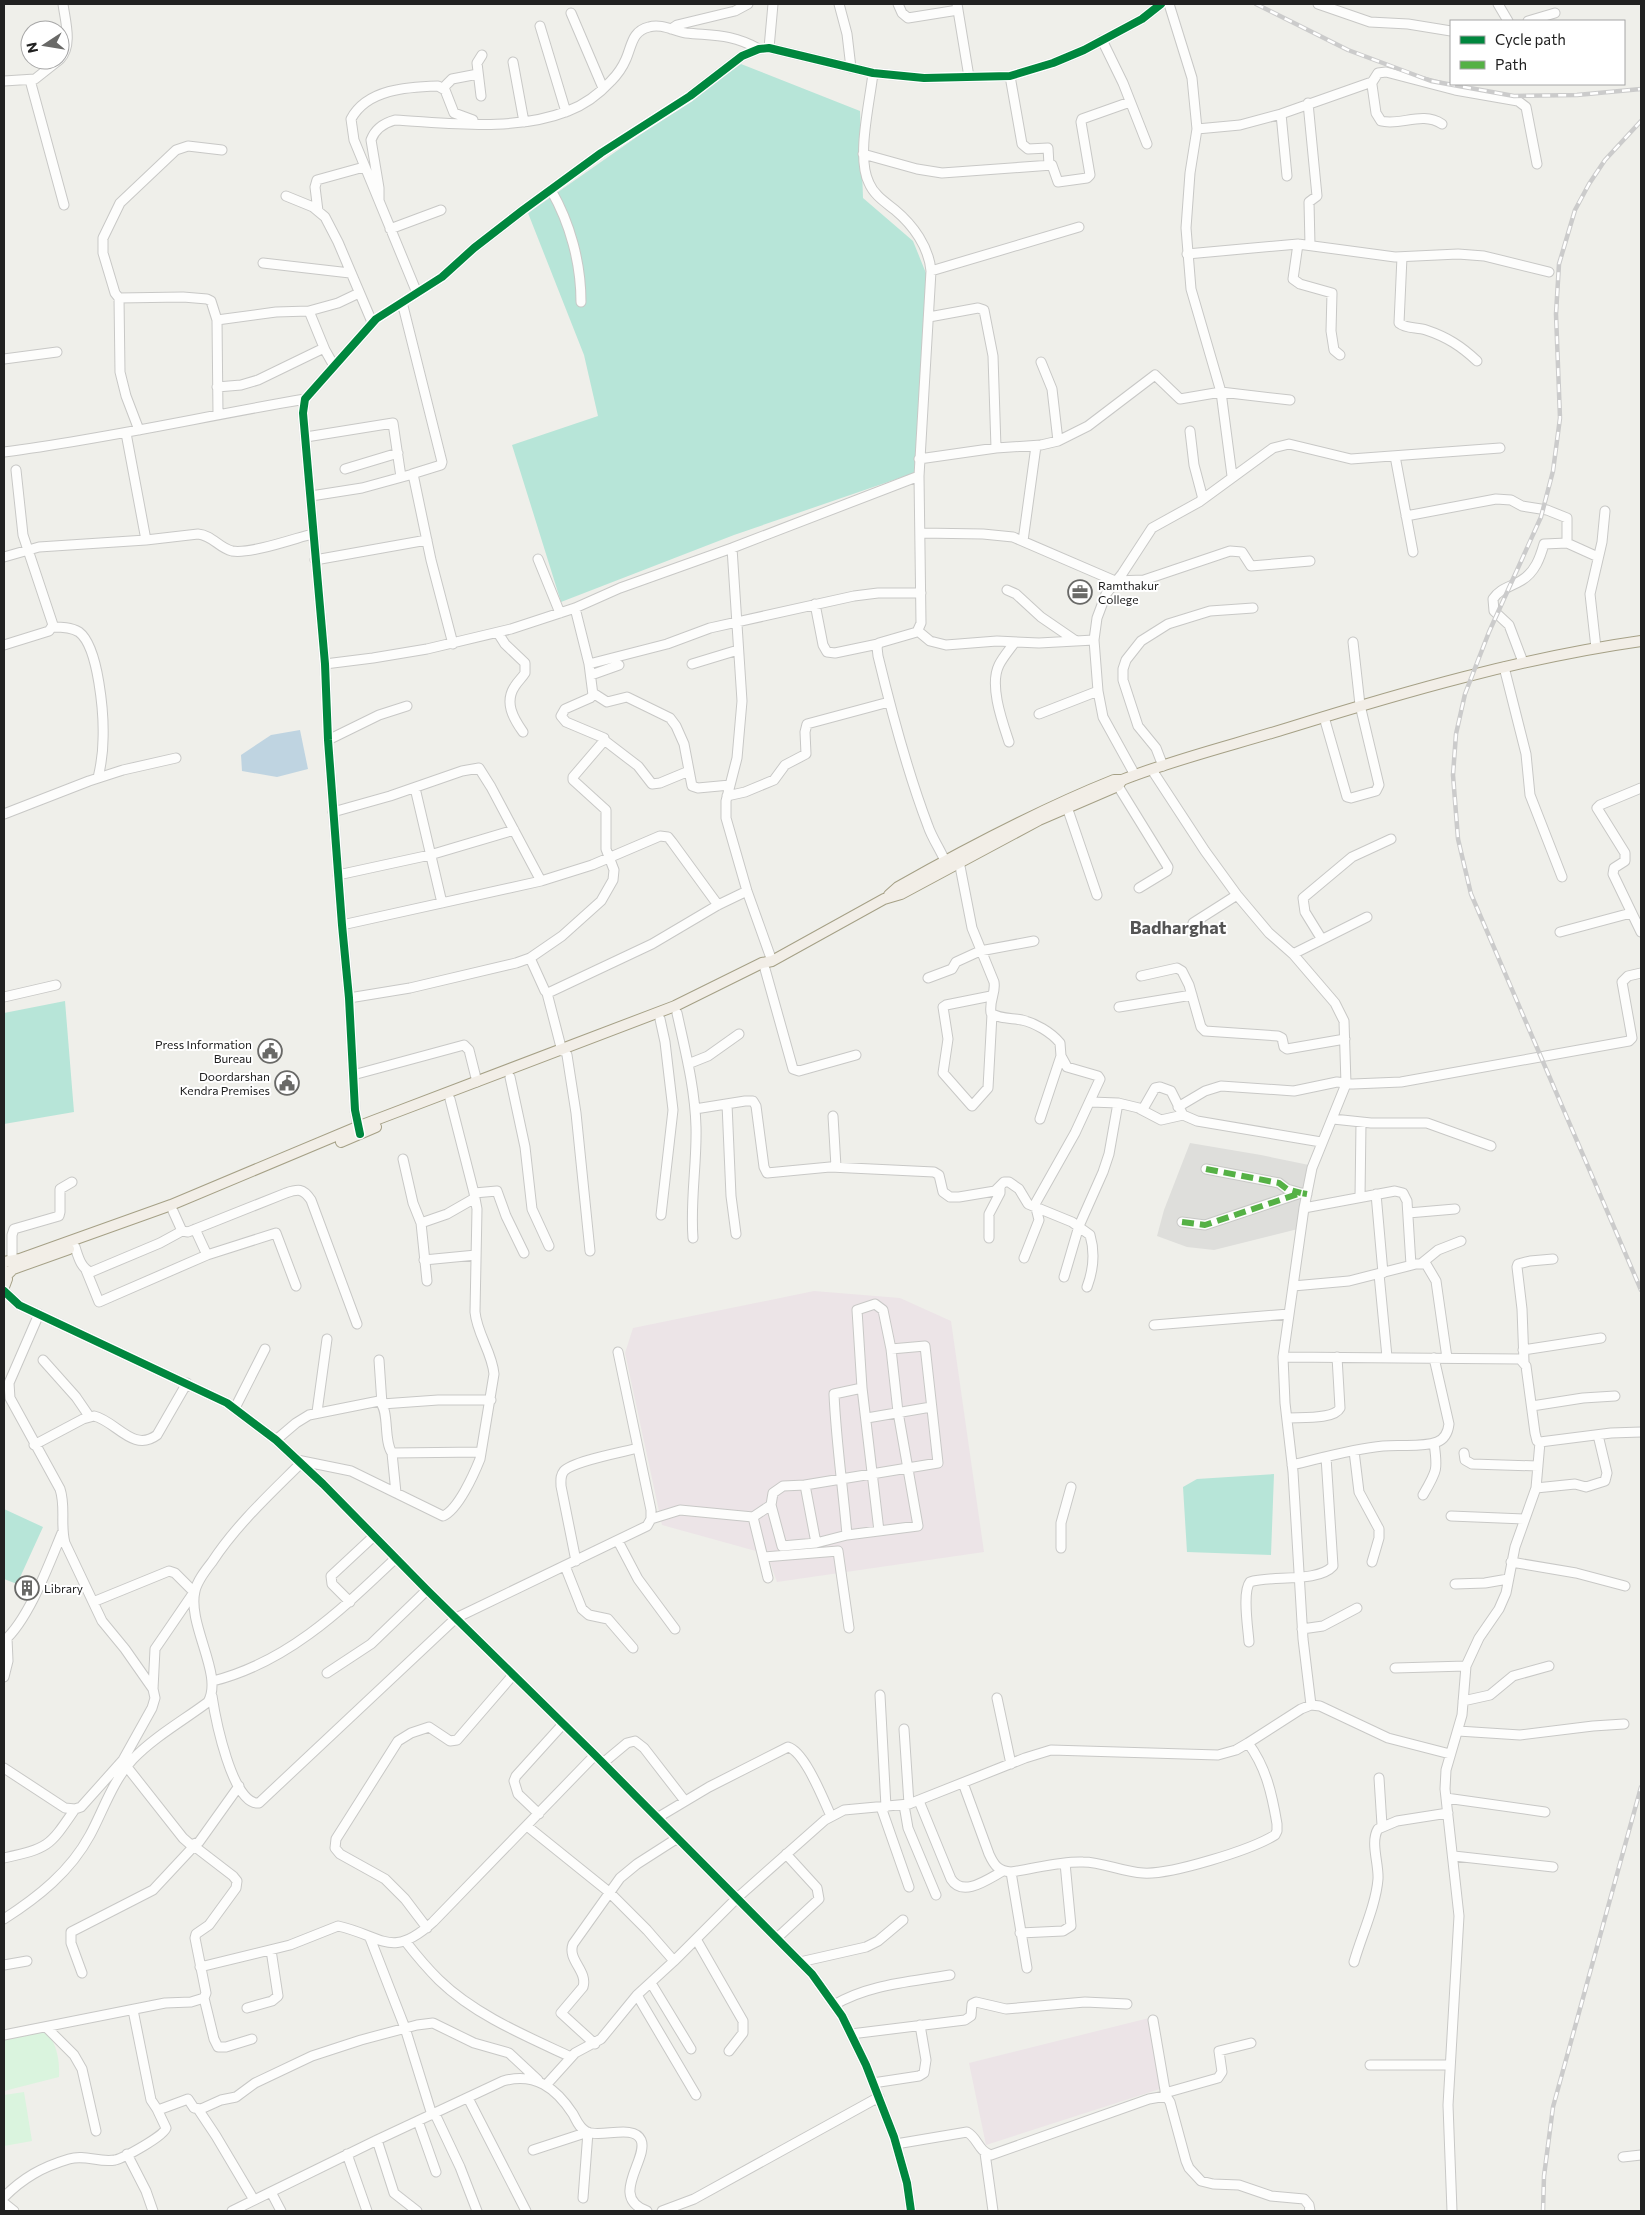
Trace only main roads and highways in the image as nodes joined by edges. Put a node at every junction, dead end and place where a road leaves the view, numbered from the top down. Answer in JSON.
{"nodes":[{"id":1,"x":1641,"y":641,"type":"edge"},
{"id":2,"x":1120,"y":783,"type":"junction"},
{"id":3,"x":884,"y":899,"type":"junction"},
{"id":4,"x":772,"y":961,"type":"junction"},
{"id":5,"x":564,"y":1053,"type":"junction"},
{"id":6,"x":358,"y":1131,"type":"junction"},
{"id":7,"x":8,"y":1261,"type":"edge"},
{"id":8,"x":5,"y":1272,"type":"edge"},
{"id":9,"x":4,"y":1287,"type":"edge"}],
"edges":[{"from":1,"to":2,"type":"main road"},
{"from":2,"to":3,"type":"main road"},
{"from":2,"to":3,"type":"main road"},
{"from":3,"to":4,"type":"main road"},
{"from":4,"to":5,"type":"main road"},
{"from":4,"to":5,"type":"main road"},
{"from":5,"to":6,"type":"main road"},
{"from":5,"to":6,"type":"main road"},
{"from":6,"to":7,"type":"main road"},
{"from":6,"to":8,"type":"main road"},
{"from":8,"to":9,"type":"main road"}]}
